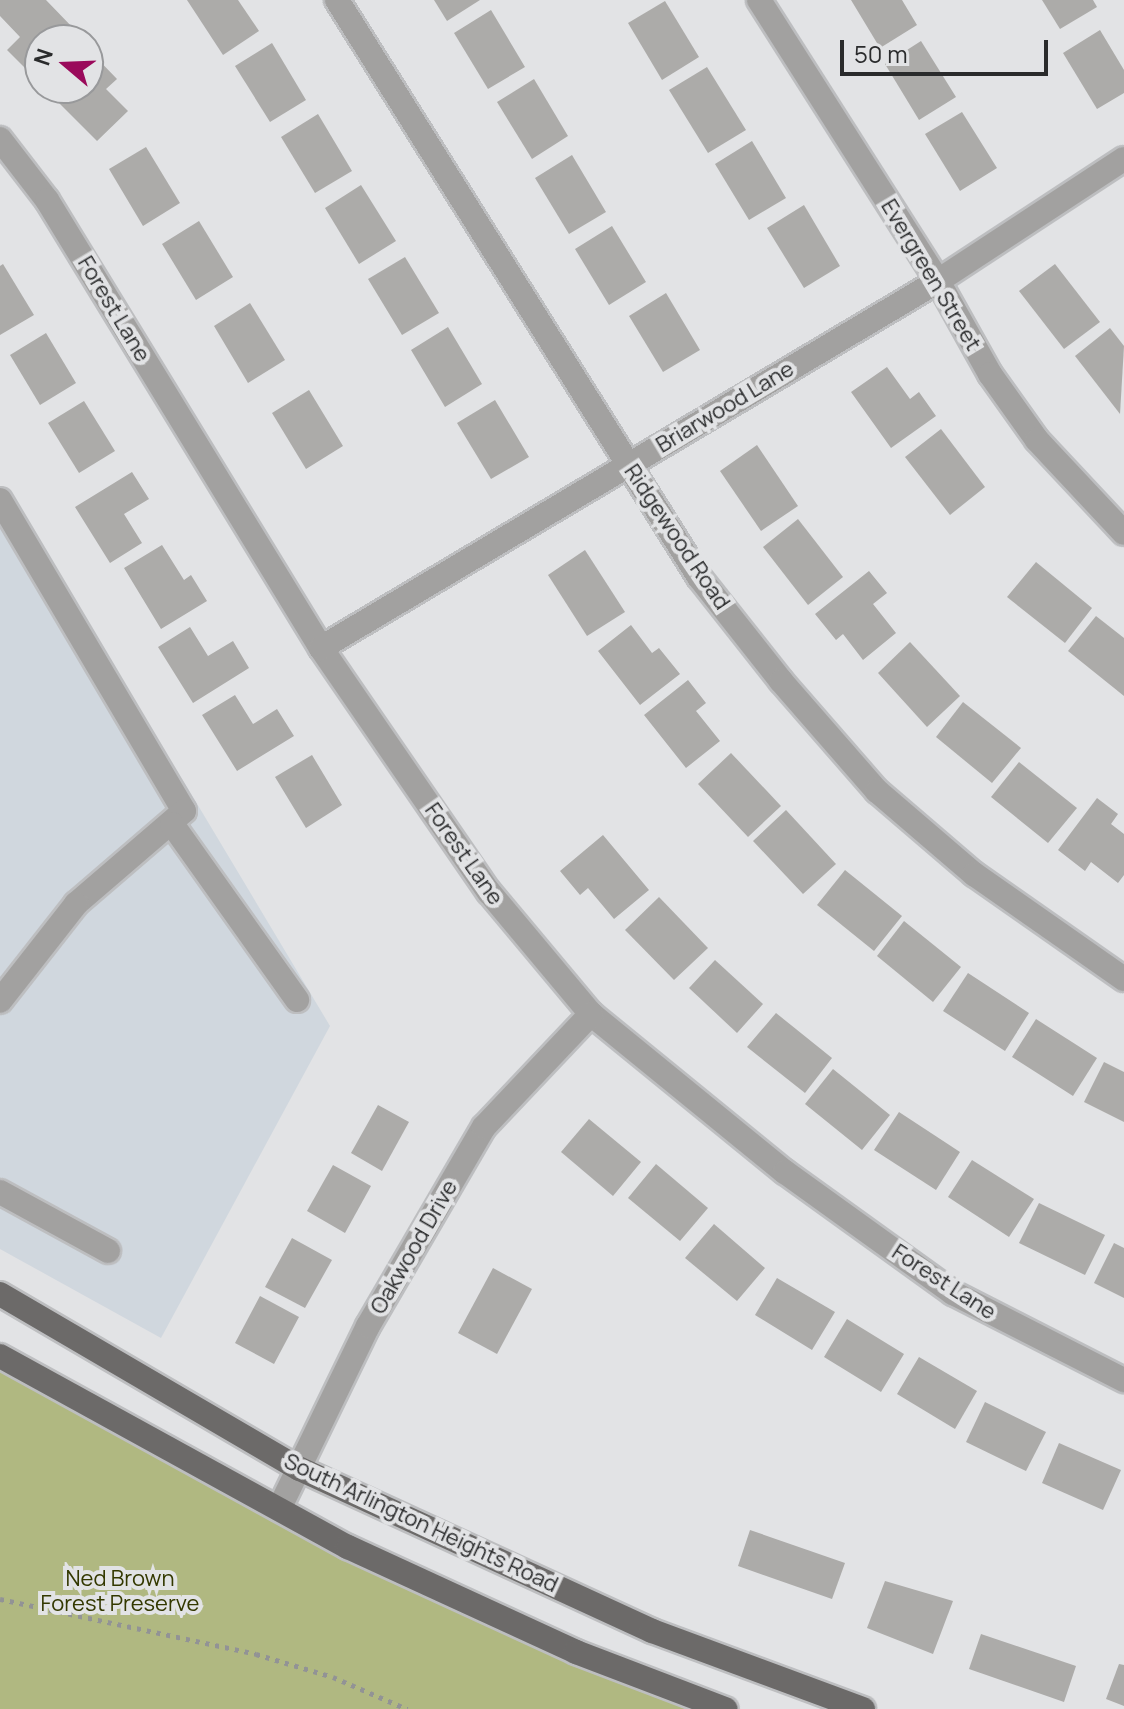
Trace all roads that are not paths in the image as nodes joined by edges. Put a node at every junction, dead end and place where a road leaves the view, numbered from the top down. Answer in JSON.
{"nodes":[{"id":1,"x":337,"y":0,"type":"edge"},
{"id":2,"x":759,"y":0,"type":"edge"},
{"id":3,"x":0,"y":139,"type":"edge"},
{"id":4,"x":1124,"y":159,"type":"edge"},
{"id":5,"x":938,"y":281,"type":"junction"},
{"id":6,"x":628,"y":464,"type":"junction"},
{"id":7,"x":0,"y":500,"type":"edge"},
{"id":8,"x":1124,"y":533,"type":"edge"},
{"id":9,"x":321,"y":648,"type":"junction"},
{"id":10,"x":172,"y":824,"type":"junction"},
{"id":11,"x":1124,"y":979,"type":"edge"},
{"id":12,"x":4,"y":983,"type":"edge"},
{"id":13,"x":297,"y":1000,"type":"dead end"},
{"id":14,"x":591,"y":1014,"type":"junction"},
{"id":15,"x":0,"y":1192,"type":"edge"},
{"id":16,"x":108,"y":1251,"type":"dead end"},
{"id":17,"x":0,"y":1294,"type":"edge"},
{"id":18,"x":0,"y":1356,"type":"edge"},
{"id":19,"x":1124,"y":1380,"type":"edge"},
{"id":20,"x":300,"y":1469,"type":"junction"},
{"id":21,"x":279,"y":1509,"type":"junction"},
{"id":22,"x":725,"y":1709,"type":"edge"},
{"id":23,"x":863,"y":1709,"type":"edge"}],
"edges":[{"from":1,"to":6,"type":"street","name":"Ridgewood Road"},
{"from":2,"to":5,"type":"street","name":"Evergreen Street"},
{"from":3,"to":9,"type":"street","name":"Forest Lane"},
{"from":4,"to":5,"type":"street","name":"Briarwood Lane"},
{"from":5,"to":6,"type":"street","name":"Briarwood Lane"},
{"from":5,"to":8,"type":"street","name":"Evergreen Street"},
{"from":6,"to":9,"type":"street","name":"Briarwood Lane"},
{"from":6,"to":11,"type":"street","name":"Ridgewood Road"},
{"from":7,"to":10,"type":"street"},
{"from":9,"to":14,"type":"street","name":"Forest Lane"},
{"from":10,"to":12,"type":"street"},
{"from":10,"to":13,"type":"street"},
{"from":14,"to":19,"type":"street","name":"Forest Lane"},
{"from":14,"to":20,"type":"street","name":"Oakwood Drive"},
{"from":15,"to":16,"type":"street"},
{"from":17,"to":20,"type":"main road","name":"South Arlington Heights Road"},
{"from":18,"to":21,"type":"main road","name":"South Arlington Heights Road"},
{"from":20,"to":21,"type":"street","name":"Oakwood Drive"},
{"from":20,"to":23,"type":"main road","name":"South Arlington Heights Road"},
{"from":21,"to":22,"type":"main road","name":"South Arlington Heights Road"}]}
